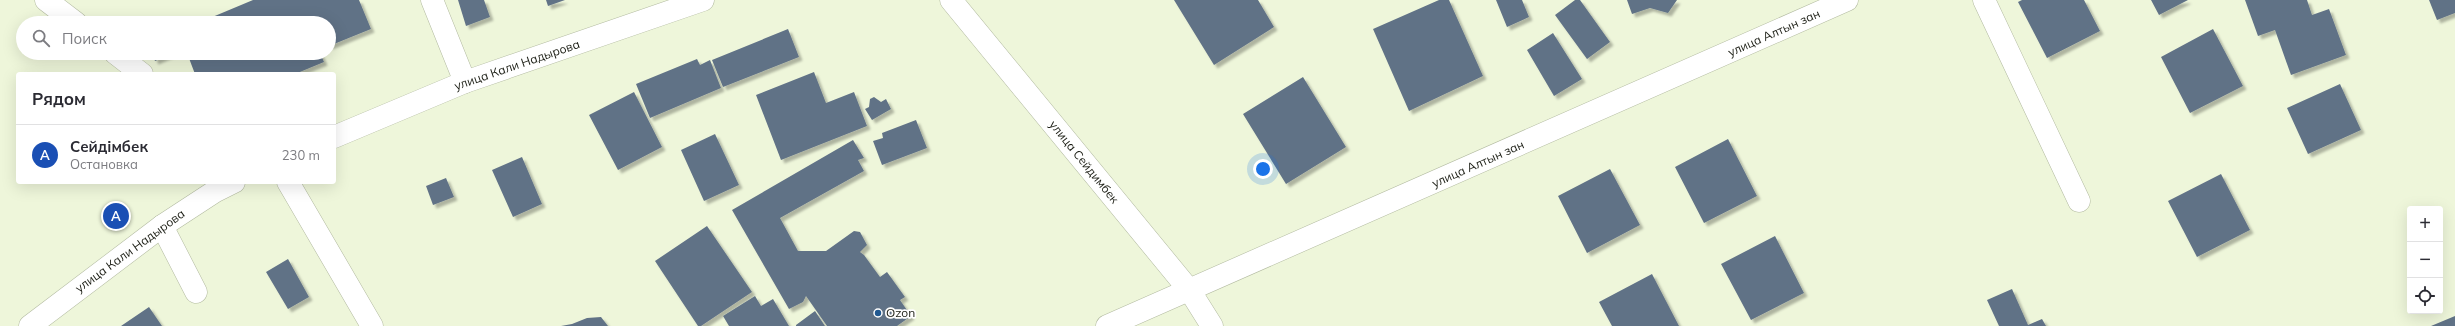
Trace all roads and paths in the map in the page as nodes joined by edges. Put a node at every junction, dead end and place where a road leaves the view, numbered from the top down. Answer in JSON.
{"nodes":[{"id":1,"x":46,"y":0,"type":"edge"},
{"id":2,"x":432,"y":0,"type":"edge"},
{"id":3,"x":703,"y":0,"type":"edge"},
{"id":4,"x":951,"y":0,"type":"edge"},
{"id":5,"x":1847,"y":0,"type":"edge"},
{"id":6,"x":1984,"y":0,"type":"edge"},
{"id":7,"x":67,"y":16,"type":"edge"},
{"id":8,"x":124,"y":60,"type":"edge"},
{"id":9,"x":139,"y":72,"type":"edge"},
{"id":10,"x":465,"y":82,"type":"junction"},
{"id":11,"x":336,"y":136,"type":"edge"},
{"id":12,"x":230,"y":184,"type":"edge"},
{"id":13,"x":289,"y":184,"type":"edge"},
{"id":14,"x":2079,"y":201,"type":"dead end"},
{"id":15,"x":162,"y":226,"type":"junction"},
{"id":16,"x":1190,"y":291,"type":"junction"},
{"id":17,"x":196,"y":292,"type":"dead end"},
{"id":18,"x":30,"y":326,"type":"edge"},
{"id":19,"x":372,"y":326,"type":"edge"},
{"id":20,"x":1107,"y":326,"type":"edge"},
{"id":21,"x":1212,"y":326,"type":"edge"}],
"edges":[{"from":1,"to":7,"type":"street"},
{"from":2,"to":10,"type":"street"},
{"from":3,"to":10,"type":"street","name":"улица Кали Надырова"},
{"from":4,"to":16,"type":"street","name":"улица Сейдимбек"},
{"from":5,"to":16,"type":"street","name":"улица Алтын зан"},
{"from":6,"to":14,"type":"street"},
{"from":8,"to":9,"type":"street"},
{"from":10,"to":11,"type":"street","name":"улица Кали Надырова"},
{"from":12,"to":15,"type":"street","name":"улица Кали Надырова"},
{"from":13,"to":19,"type":"street"},
{"from":15,"to":17,"type":"street"},
{"from":15,"to":18,"type":"street","name":"улица Кали Надырова"},
{"from":16,"to":20,"type":"street","name":"улица Алтын зан"},
{"from":16,"to":21,"type":"street","name":"улица Сейдимбек"}]}
